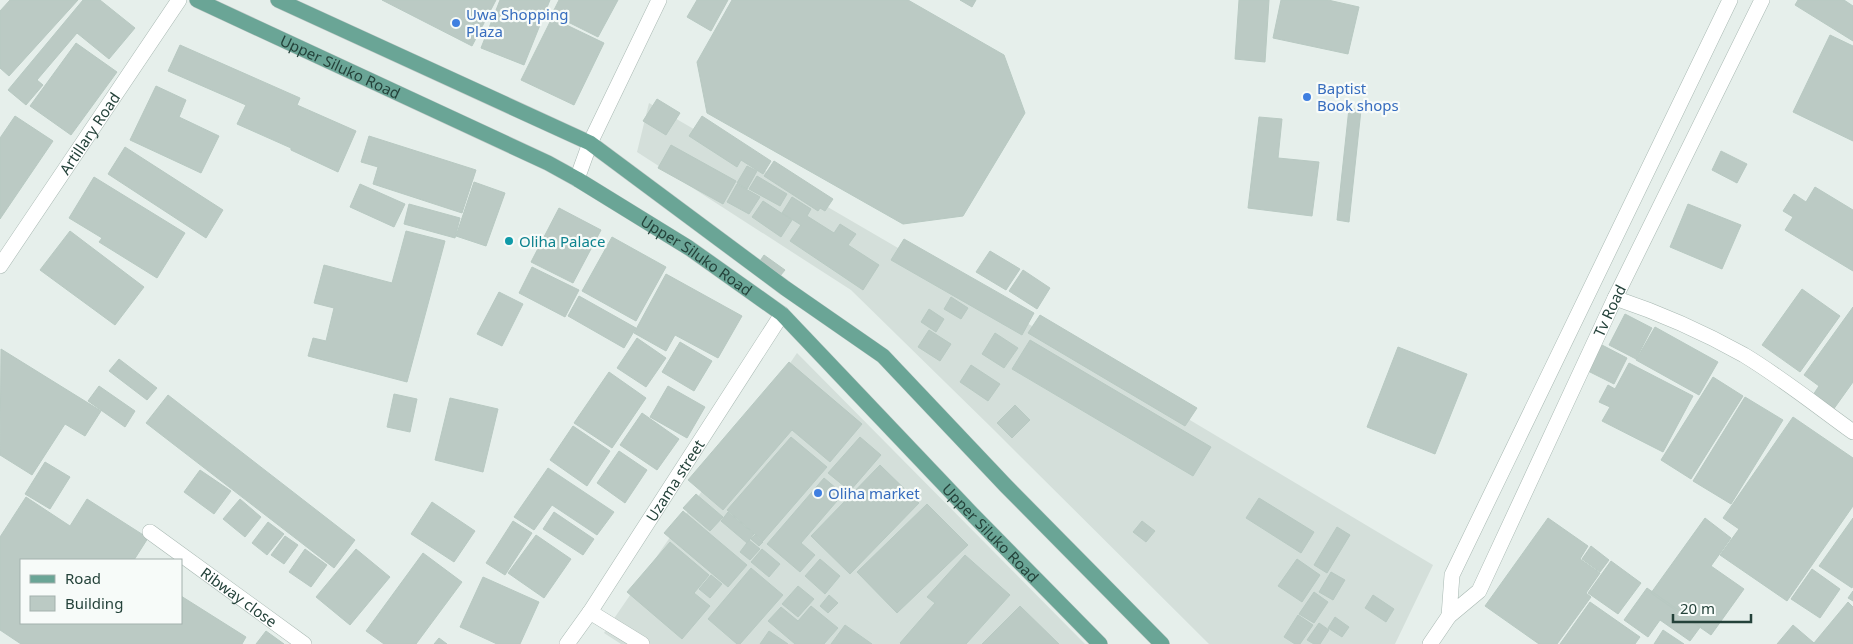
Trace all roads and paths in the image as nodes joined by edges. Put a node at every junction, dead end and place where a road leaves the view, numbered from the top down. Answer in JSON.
{"nodes":[{"id":1,"x":179,"y":0,"type":"edge"},
{"id":2,"x":197,"y":0,"type":"edge"},
{"id":3,"x":278,"y":0,"type":"edge"},
{"id":4,"x":659,"y":0,"type":"edge"},
{"id":5,"x":1730,"y":0,"type":"edge"},
{"id":6,"x":1762,"y":0,"type":"edge"},
{"id":7,"x":590,"y":143,"type":"junction"},
{"id":8,"x":577,"y":179,"type":"junction"},
{"id":9,"x":0,"y":266,"type":"edge"},
{"id":10,"x":1615,"y":298,"type":"junction"},
{"id":11,"x":782,"y":314,"type":"junction"},
{"id":12,"x":1853,"y":432,"type":"edge"},
{"id":13,"x":150,"y":532,"type":"dead end"},
{"id":14,"x":590,"y":612,"type":"junction"},
{"id":15,"x":1449,"y":616,"type":"junction"},
{"id":16,"x":1435,"y":642,"type":"edge"},
{"id":17,"x":304,"y":644,"type":"edge"},
{"id":18,"x":567,"y":644,"type":"edge"},
{"id":19,"x":642,"y":644,"type":"edge"},
{"id":20,"x":1100,"y":644,"type":"edge"},
{"id":21,"x":1162,"y":644,"type":"edge"}],
"edges":[{"from":1,"to":9,"type":"street","name":"Artillary Road"},
{"from":2,"to":8,"type":"main road","name":"Upper Siluko Road"},
{"from":3,"to":7,"type":"main road","name":"Upper Siluko Road"},
{"from":4,"to":7,"type":"street"},
{"from":5,"to":15,"type":"street","name":"Tv Road"},
{"from":6,"to":10,"type":"street","name":"Tv Road"},
{"from":7,"to":8,"type":"street"},
{"from":7,"to":21,"type":"main road","name":"Upper Siluko Road"},
{"from":8,"to":11,"type":"main road","name":"Upper Siluko Road"},
{"from":10,"to":12,"type":"street"},
{"from":10,"to":15,"type":"street","name":"Tv Road"},
{"from":11,"to":14,"type":"street","name":"Uzama street"},
{"from":11,"to":20,"type":"main road","name":"Upper Siluko Road"},
{"from":13,"to":17,"type":"street","name":"Ribway close"},
{"from":14,"to":18,"type":"street","name":"Uzama street"},
{"from":14,"to":19,"type":"street"},
{"from":15,"to":16,"type":"street","name":"Tv Road"}]}
